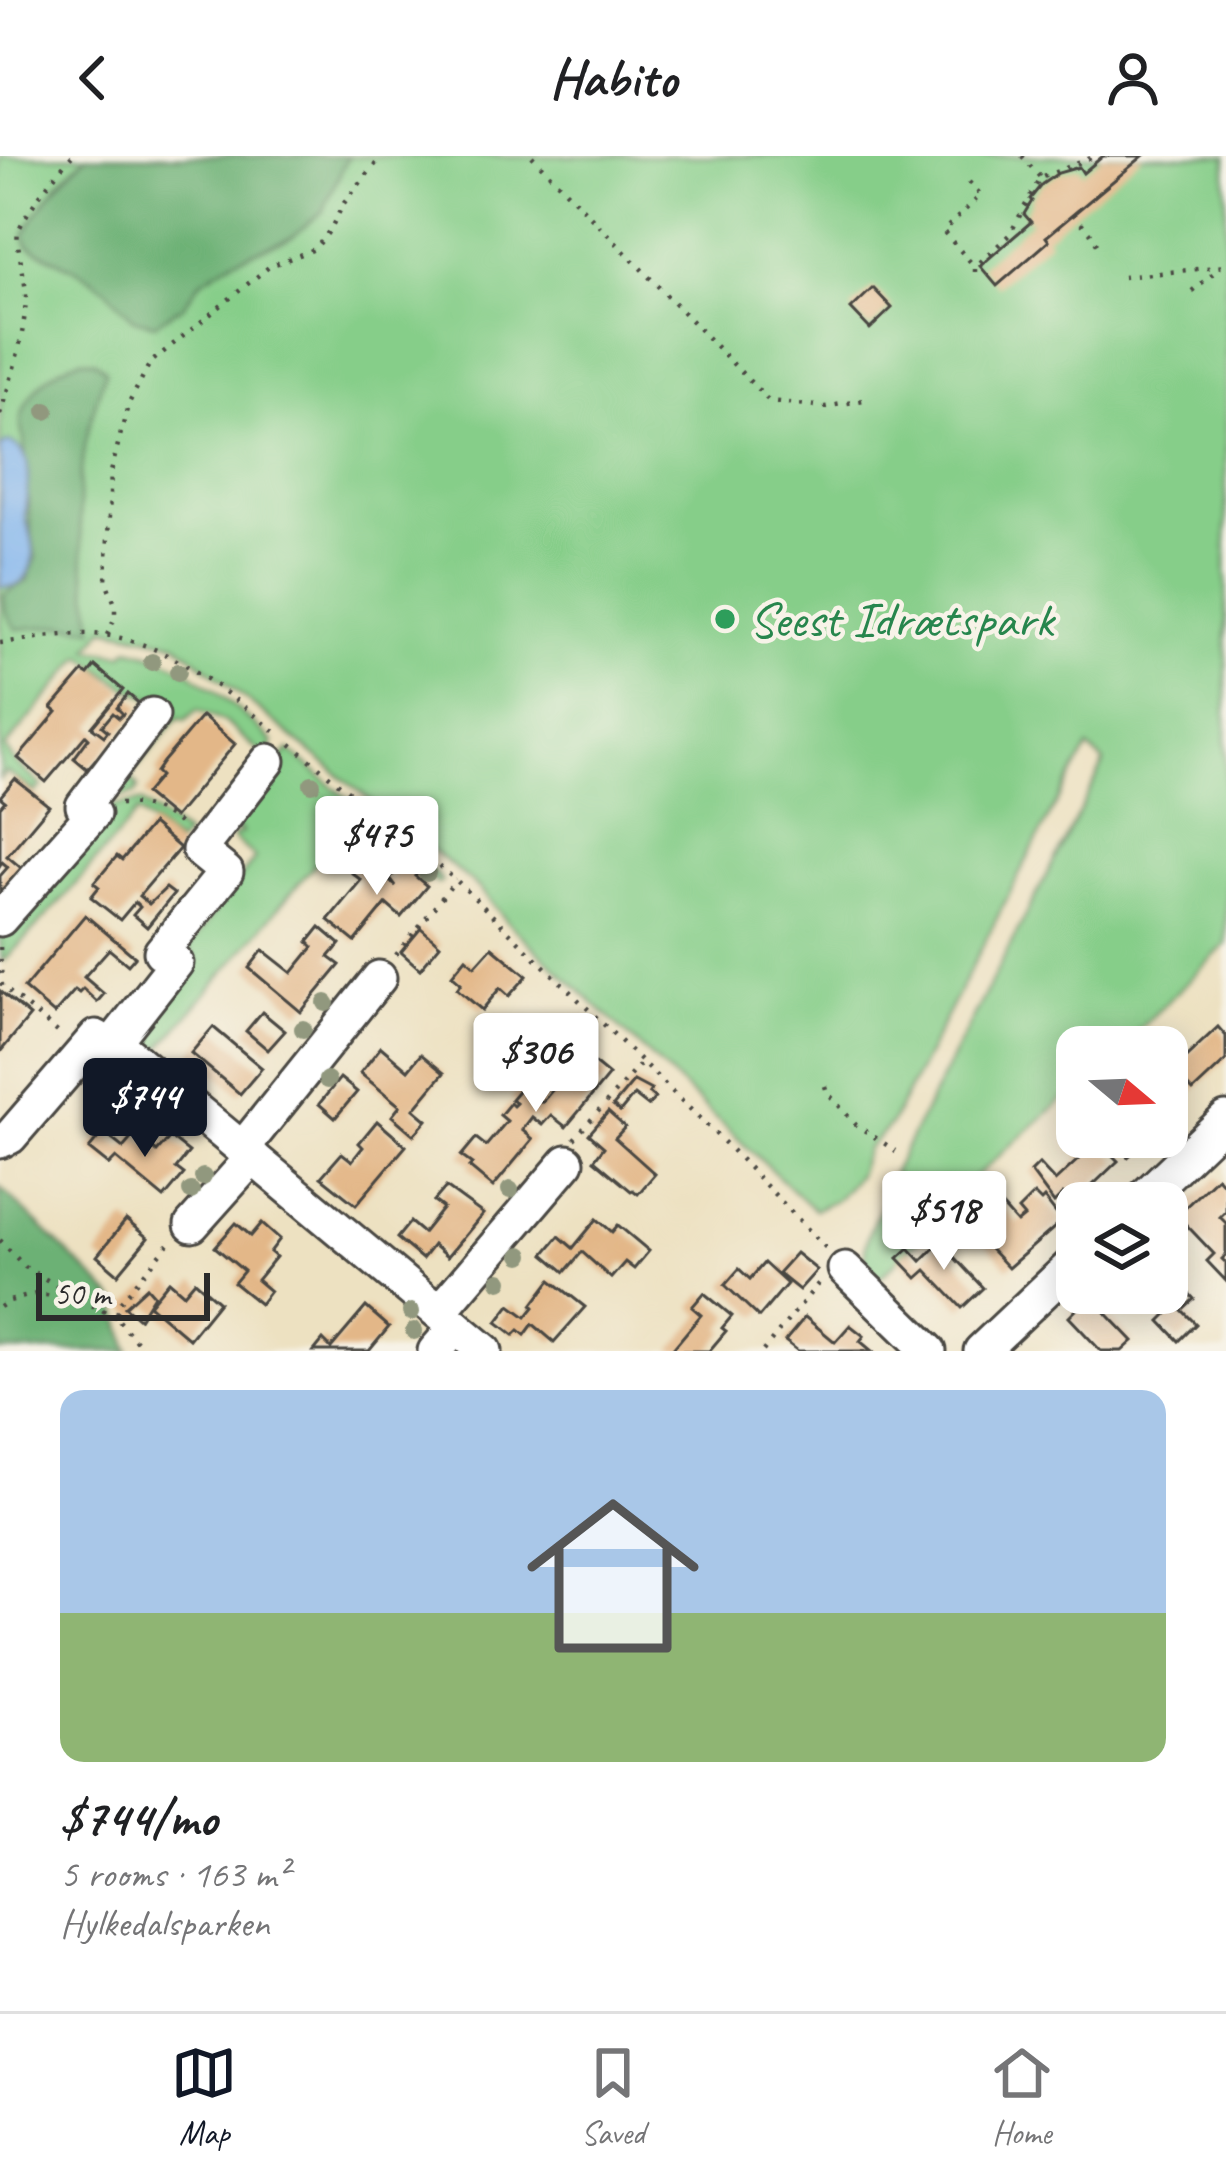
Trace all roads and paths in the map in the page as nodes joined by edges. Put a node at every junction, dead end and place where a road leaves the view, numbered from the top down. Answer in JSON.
{"nodes":[{"id":1,"x":72,"y":156,"type":"edge"},
{"id":2,"x":382,"y":156,"type":"edge"},
{"id":3,"x":532,"y":156,"type":"edge"},
{"id":4,"x":1022,"y":156,"type":"edge"},
{"id":5,"x":1096,"y":156,"type":"edge"},
{"id":6,"x":1042,"y":180,"type":"junction"},
{"id":7,"x":969,"y":182,"type":"dead end"},
{"id":8,"x":1072,"y":214,"type":"dead end"},
{"id":9,"x":1100,"y":248,"type":"dead end"},
{"id":10,"x":1224,"y":266,"type":"edge"},
{"id":11,"x":1123,"y":277,"type":"dead end"},
{"id":12,"x":1192,"y":291,"type":"dead end"},
{"id":13,"x":864,"y":400,"type":"dead end"},
{"id":14,"x":0,"y":414,"type":"edge"},
{"id":15,"x":107,"y":635,"type":"junction"},
{"id":16,"x":0,"y":644,"type":"edge"},
{"id":17,"x":152,"y":715,"type":"dead end"},
{"id":18,"x":268,"y":761,"type":"dead end"},
{"id":19,"x":90,"y":796,"type":"junction"},
{"id":20,"x":205,"y":843,"type":"junction"},
{"id":21,"x":456,"y":880,"type":"junction"},
{"id":22,"x":0,"y":919,"type":"edge"},
{"id":23,"x":0,"y":945,"type":"edge"},
{"id":24,"x":380,"y":978,"type":"joint"},
{"id":25,"x":99,"y":1047,"type":"junction"},
{"id":26,"x":641,"y":1062,"type":"junction"},
{"id":27,"x":825,"y":1086,"type":"dead end"},
{"id":28,"x":1226,"y":1119,"type":"edge"},
{"id":29,"x":0,"y":1141,"type":"edge"},
{"id":30,"x":896,"y":1150,"type":"dead end"},
{"id":31,"x":247,"y":1153,"type":"junction"},
{"id":32,"x":567,"y":1162,"type":"joint"},
{"id":33,"x":1160,"y":1182,"type":"edge"},
{"id":34,"x":192,"y":1225,"type":"joint"},
{"id":35,"x":0,"y":1240,"type":"edge"},
{"id":36,"x":841,"y":1265,"type":"junction"},
{"id":37,"x":1056,"y":1280,"type":"edge"},
{"id":38,"x":77,"y":1298,"type":"junction"},
{"id":39,"x":0,"y":1307,"type":"edge"},
{"id":40,"x":116,"y":1317,"type":"junction"},
{"id":41,"x":443,"y":1330,"type":"edge"},
{"id":42,"x":144,"y":1351,"type":"edge"},
{"id":43,"x":485,"y":1351,"type":"edge"},
{"id":44,"x":763,"y":1351,"type":"edge"},
{"id":45,"x":928,"y":1351,"type":"edge"},
{"id":46,"x":981,"y":1351,"type":"edge"}],
"edges":[{"from":1,"to":14,"type":"path"},
{"from":2,"to":15,"type":"path"},
{"from":3,"to":13,"type":"path"},
{"from":4,"to":6,"type":"path"},
{"from":5,"to":6,"type":"path"},
{"from":6,"to":7,"type":"path"},
{"from":8,"to":9,"type":"path"},
{"from":10,"to":11,"type":"path"},
{"from":10,"to":12,"type":"path"},
{"from":15,"to":16,"type":"path"},
{"from":15,"to":21,"type":"path"},
{"from":17,"to":19,"type":"street"},
{"from":18,"to":20,"type":"street"},
{"from":19,"to":20,"type":"path"},
{"from":19,"to":22,"type":"street"},
{"from":20,"to":25,"type":"street"},
{"from":21,"to":24,"type":"path"},
{"from":21,"to":26,"type":"path"},
{"from":23,"to":25,"type":"path"},
{"from":24,"to":31,"type":"street"},
{"from":25,"to":29,"type":"street"},
{"from":25,"to":31,"type":"street"},
{"from":26,"to":32,"type":"path"},
{"from":26,"to":36,"type":"path"},
{"from":27,"to":30,"type":"path"},
{"from":28,"to":33,"type":"street"},
{"from":31,"to":34,"type":"street"},
{"from":31,"to":41,"type":"street"},
{"from":32,"to":41,"type":"street"},
{"from":34,"to":40,"type":"path"},
{"from":35,"to":38,"type":"path"},
{"from":36,"to":44,"type":"path"},
{"from":36,"to":45,"type":"street"},
{"from":37,"to":46,"type":"street"},
{"from":38,"to":39,"type":"path"},
{"from":38,"to":40,"type":"path"},
{"from":40,"to":42,"type":"path"},
{"from":41,"to":43,"type":"street"}]}
